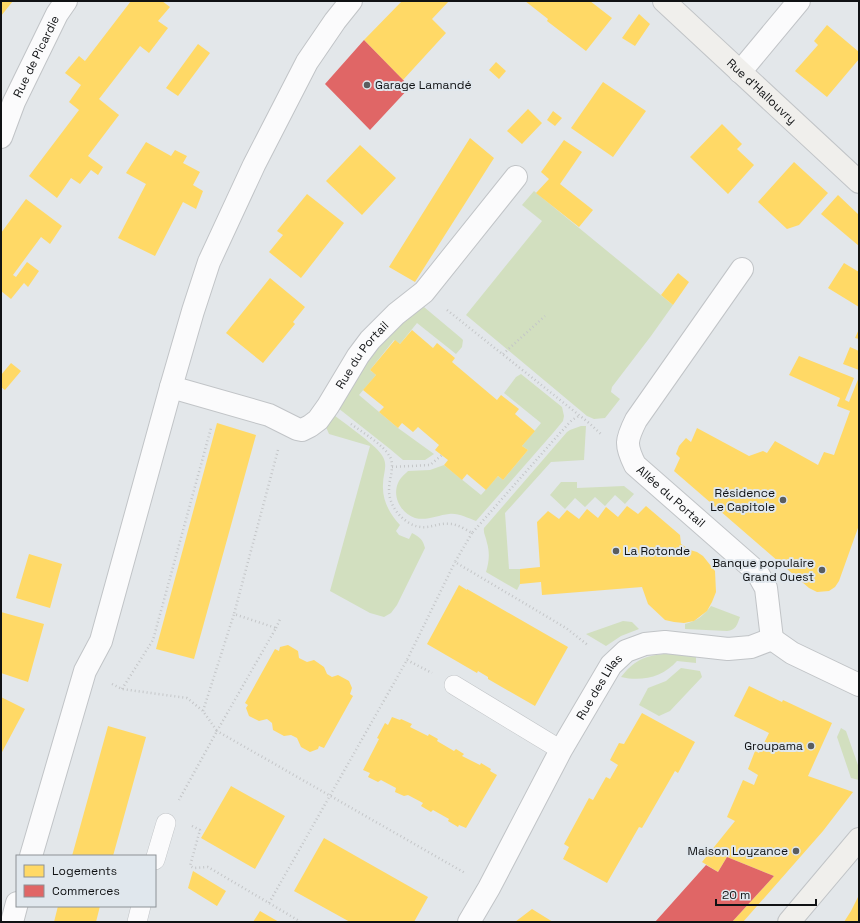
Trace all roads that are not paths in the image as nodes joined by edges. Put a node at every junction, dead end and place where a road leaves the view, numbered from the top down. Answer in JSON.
{"nodes":[{"id":1,"x":66,"y":1,"type":"edge"},
{"id":2,"x":351,"y":1,"type":"edge"},
{"id":3,"x":664,"y":1,"type":"edge"},
{"id":4,"x":799,"y":1,"type":"edge"},
{"id":5,"x":740,"y":72,"type":"junction"},
{"id":6,"x":8,"y":97,"type":"edge"},
{"id":7,"x":1,"y":137,"type":"edge"},
{"id":8,"x":516,"y":177,"type":"dead end"},
{"id":9,"x":859,"y":182,"type":"edge"},
{"id":10,"x":742,"y":269,"type":"dead end"},
{"id":11,"x":171,"y":387,"type":"junction"},
{"id":12,"x":772,"y":639,"type":"junction"},
{"id":13,"x":454,"y":685,"type":"dead end"},
{"id":14,"x":859,"y":685,"type":"edge"},
{"id":15,"x":562,"y":750,"type":"junction"},
{"id":16,"x":168,"y":818,"type":"road end"},
{"id":17,"x":859,"y":839,"type":"edge"},
{"id":18,"x":31,"y":855,"type":"edge"},
{"id":19,"x":156,"y":857,"type":"edge"},
{"id":20,"x":16,"y":907,"type":"edge"},
{"id":21,"x":142,"y":907,"type":"edge"},
{"id":22,"x":12,"y":922,"type":"edge"},
{"id":23,"x":137,"y":922,"type":"edge"},
{"id":24,"x":468,"y":922,"type":"edge"},
{"id":25,"x":789,"y":922,"type":"edge"}],
"edges":[{"from":1,"to":6,"type":"street","name":"Rue de Picardie"},
{"from":2,"to":11,"type":"street"},
{"from":3,"to":5,"type":"main road","name":"Rue d'Hallouvry"},
{"from":4,"to":5,"type":"street"},
{"from":5,"to":9,"type":"main road","name":"Rue d'Hallouvry"},
{"from":6,"to":7,"type":"street","name":"Rue de Picardie"},
{"from":8,"to":11,"type":"street","name":"Rue du Portail"},
{"from":10,"to":12,"type":"street","name":"Allée du Portail"},
{"from":11,"to":18,"type":"street"},
{"from":12,"to":14,"type":"street"},
{"from":12,"to":15,"type":"street","name":"Rue des Lilas"},
{"from":13,"to":15,"type":"lane"},
{"from":15,"to":24,"type":"street","name":"Rue des Lilas"},
{"from":16,"to":19,"type":"lane"},
{"from":17,"to":25,"type":"main road"},
{"from":20,"to":22,"type":"street"},
{"from":21,"to":23,"type":"lane"}]}
